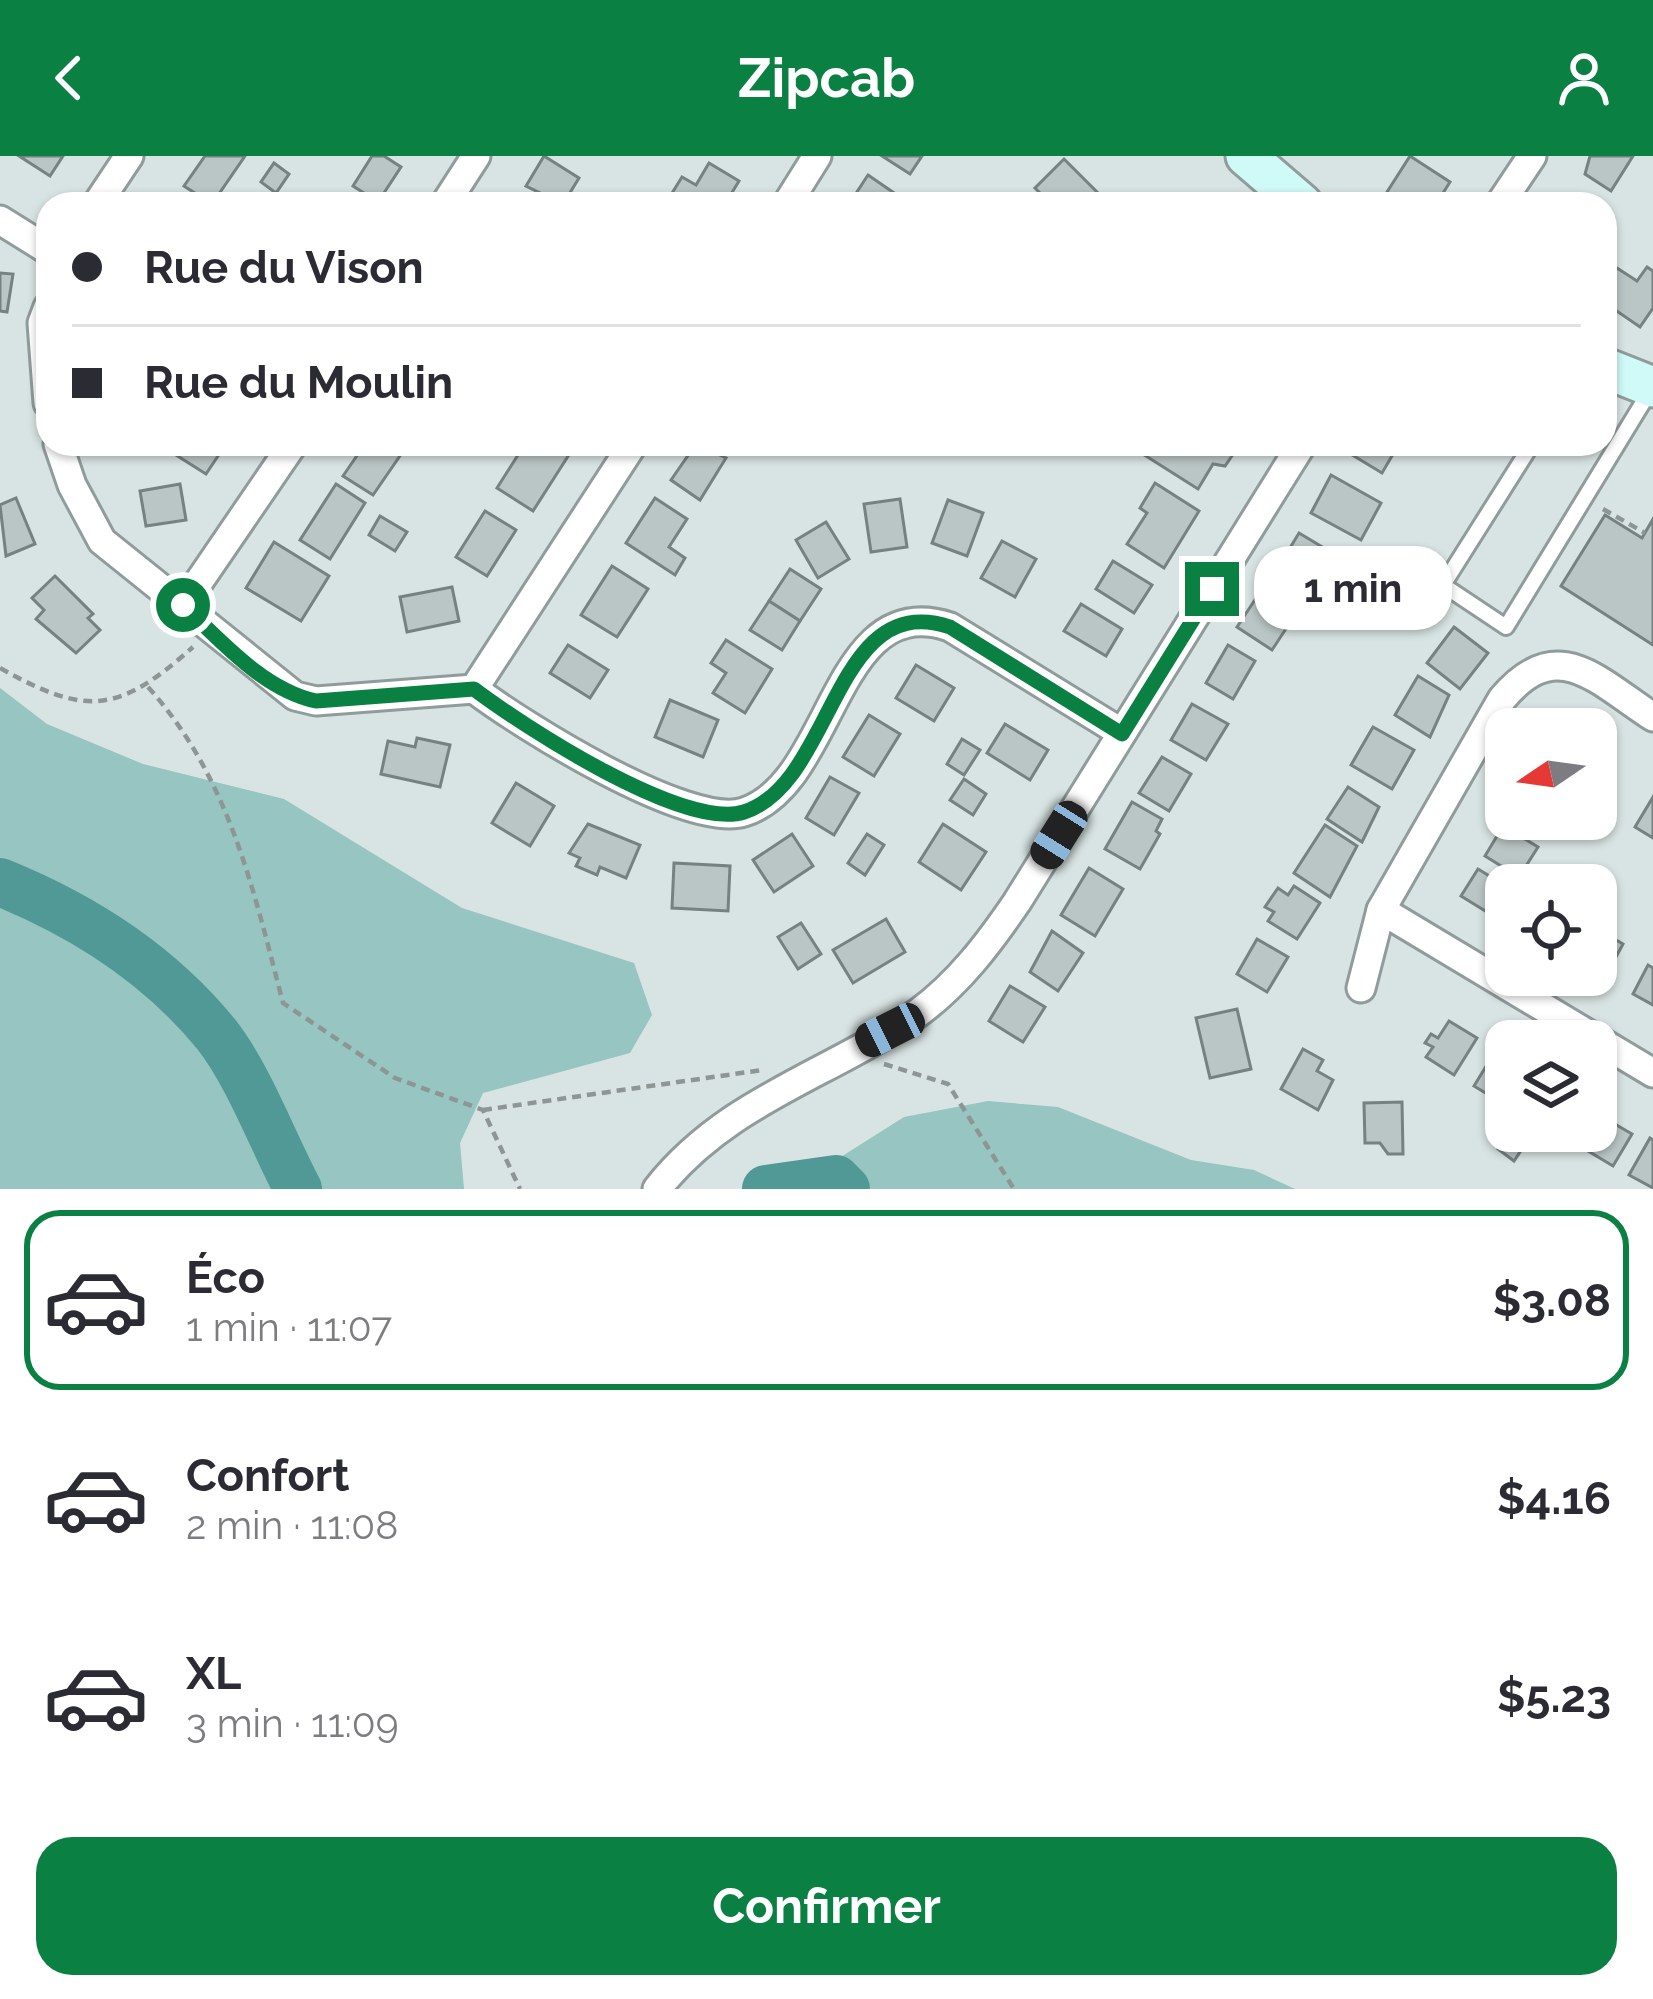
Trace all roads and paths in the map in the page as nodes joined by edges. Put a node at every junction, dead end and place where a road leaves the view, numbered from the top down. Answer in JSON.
{"nodes":[{"id":1,"x":129,"y":156,"type":"edge"},
{"id":2,"x":476,"y":156,"type":"edge"},
{"id":3,"x":817,"y":156,"type":"edge"},
{"id":4,"x":1246,"y":156,"type":"edge"},
{"id":5,"x":1532,"y":156,"type":"edge"},
{"id":6,"x":106,"y":192,"type":"edge"},
{"id":7,"x":453,"y":192,"type":"edge"},
{"id":8,"x":794,"y":192,"type":"edge"},
{"id":9,"x":1288,"y":192,"type":"edge"},
{"id":10,"x":1508,"y":192,"type":"edge"},
{"id":11,"x":0,"y":220,"type":"edge"},
{"id":12,"x":36,"y":242,"type":"edge"},
{"id":13,"x":1617,"y":373,"type":"edge"},
{"id":14,"x":1653,"y":387,"type":"edge"},
{"id":15,"x":1617,"y":445,"type":"edge"},
{"id":16,"x":62,"y":456,"type":"edge"},
{"id":17,"x":285,"y":456,"type":"edge"},
{"id":18,"x":625,"y":456,"type":"edge"},
{"id":19,"x":1296,"y":456,"type":"edge"},
{"id":20,"x":1524,"y":456,"type":"edge"},
{"id":21,"x":1610,"y":456,"type":"edge"},
{"id":22,"x":1598,"y":507,"type":"dead end"},
{"id":23,"x":1645,"y":533,"type":"dead end"},
{"id":24,"x":183,"y":605,"type":"junction"},
{"id":25,"x":211,"y":632,"type":"junction"},
{"id":26,"x":0,"y":668,"type":"edge"},
{"id":27,"x":148,"y":687,"type":"junction"},
{"id":28,"x":474,"y":689,"type":"junction"},
{"id":29,"x":1653,"y":717,"type":"edge"},
{"id":30,"x":1122,"y":734,"type":"junction"},
{"id":31,"x":1381,"y":910,"type":"junction"},
{"id":32,"x":1361,"y":988,"type":"dead end"},
{"id":33,"x":866,"y":1043,"type":"junction"},
{"id":34,"x":1653,"y":1073,"type":"edge"},
{"id":35,"x":785,"y":1084,"type":"junction"},
{"id":36,"x":483,"y":1110,"type":"junction"},
{"id":37,"x":520,"y":1189,"type":"edge"},
{"id":38,"x":657,"y":1189,"type":"edge"},
{"id":39,"x":1014,"y":1189,"type":"edge"}],
"edges":[{"from":1,"to":6,"type":"street"},
{"from":2,"to":7,"type":"street"},
{"from":3,"to":8,"type":"street"},
{"from":4,"to":9,"type":"street"},
{"from":5,"to":10,"type":"street"},
{"from":11,"to":12,"type":"street"},
{"from":13,"to":14,"type":"street"},
{"from":14,"to":15,"type":"lane"},
{"from":16,"to":24,"type":"street"},
{"from":17,"to":24,"type":"street"},
{"from":18,"to":28,"type":"street"},
{"from":19,"to":30,"type":"street"},
{"from":20,"to":21,"type":"lane"},
{"from":22,"to":23,"type":"path"},
{"from":24,"to":25,"type":"street"},
{"from":25,"to":27,"type":"path"},
{"from":25,"to":28,"type":"street"},
{"from":26,"to":27,"type":"path"},
{"from":27,"to":36,"type":"path"},
{"from":28,"to":30,"type":"street"},
{"from":29,"to":31,"type":"street"},
{"from":30,"to":33,"type":"street"},
{"from":31,"to":32,"type":"street"},
{"from":31,"to":34,"type":"street"},
{"from":33,"to":35,"type":"street"},
{"from":33,"to":39,"type":"path"},
{"from":35,"to":36,"type":"path"},
{"from":35,"to":38,"type":"street"},
{"from":36,"to":37,"type":"path"}]}
